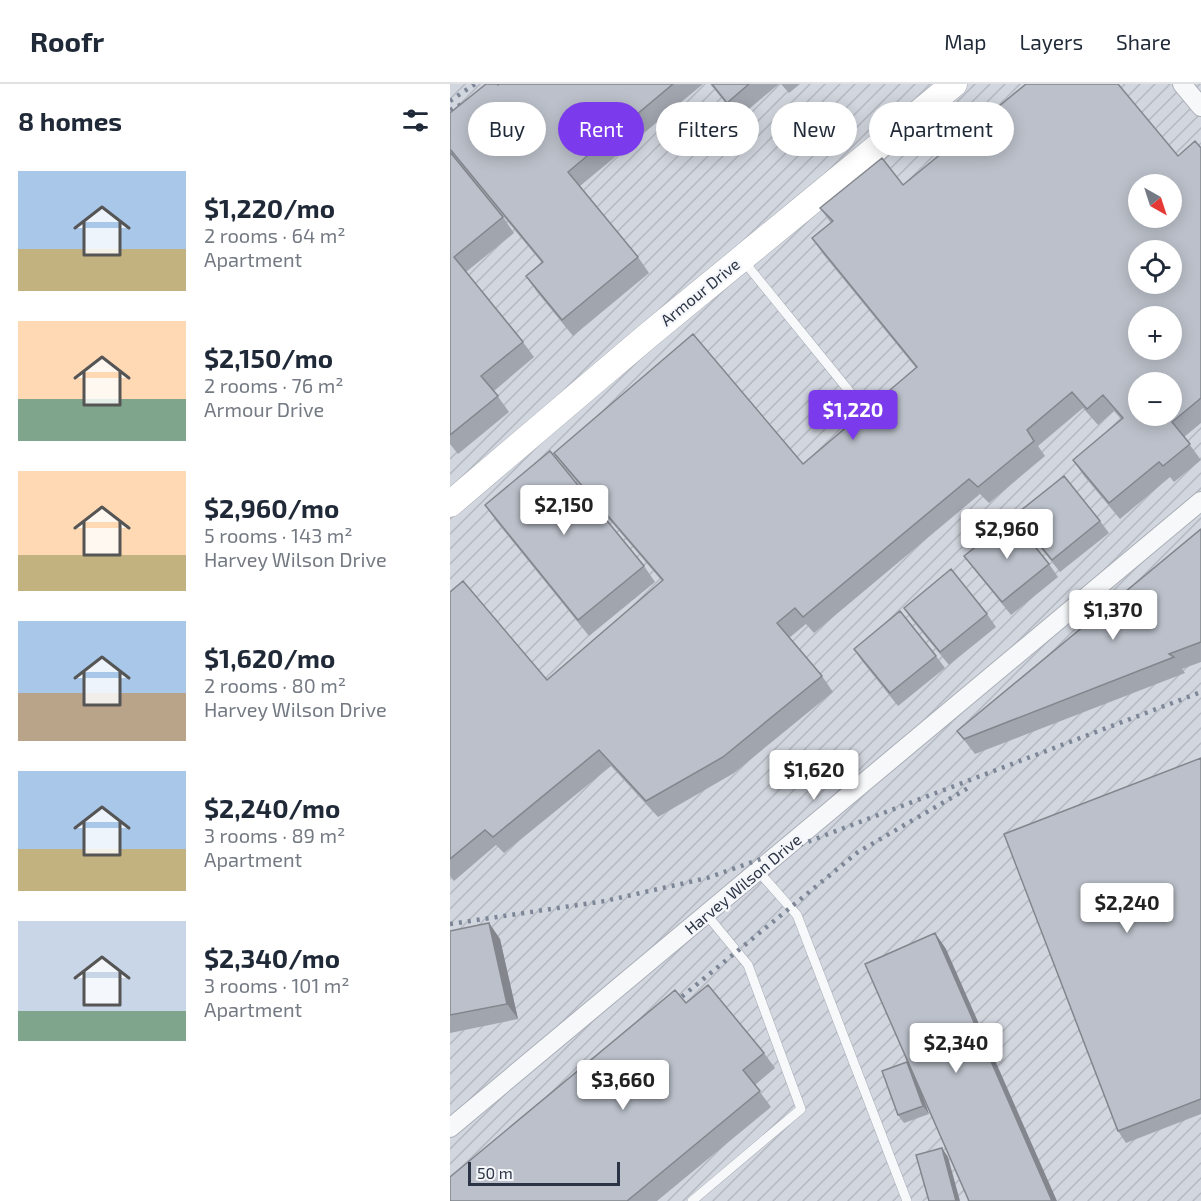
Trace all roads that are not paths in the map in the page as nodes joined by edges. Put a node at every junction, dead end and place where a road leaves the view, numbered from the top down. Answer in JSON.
{"nodes":[{"id":1,"x":954,"y":84,"type":"edge"},
{"id":2,"x":1182,"y":84,"type":"edge"},
{"id":3,"x":1200,"y":101,"type":"edge"},
{"id":4,"x":741,"y":259,"type":"junction"},
{"id":5,"x":867,"y":413,"type":"edge"},
{"id":6,"x":1201,"y":501,"type":"edge"},
{"id":7,"x":450,"y":504,"type":"edge"},
{"id":8,"x":759,"y":872,"type":"junction"},
{"id":9,"x":707,"y":915,"type":"junction"},
{"id":10,"x":450,"y":1128,"type":"edge"},
{"id":11,"x":692,"y":1201,"type":"edge"},
{"id":12,"x":907,"y":1201,"type":"edge"}],
"edges":[{"from":1,"to":4,"type":"street","name":"Armour Drive"},
{"from":2,"to":3,"type":"street"},
{"from":4,"to":5,"type":"lane"},
{"from":4,"to":7,"type":"street","name":"Armour Drive"},
{"from":6,"to":8,"type":"street","name":"Harvey Wilson Drive"},
{"from":8,"to":9,"type":"street","name":"Harvey Wilson Drive"},
{"from":8,"to":12,"type":"lane"},
{"from":9,"to":10,"type":"street","name":"Harvey Wilson Drive"},
{"from":9,"to":11,"type":"lane"}]}
